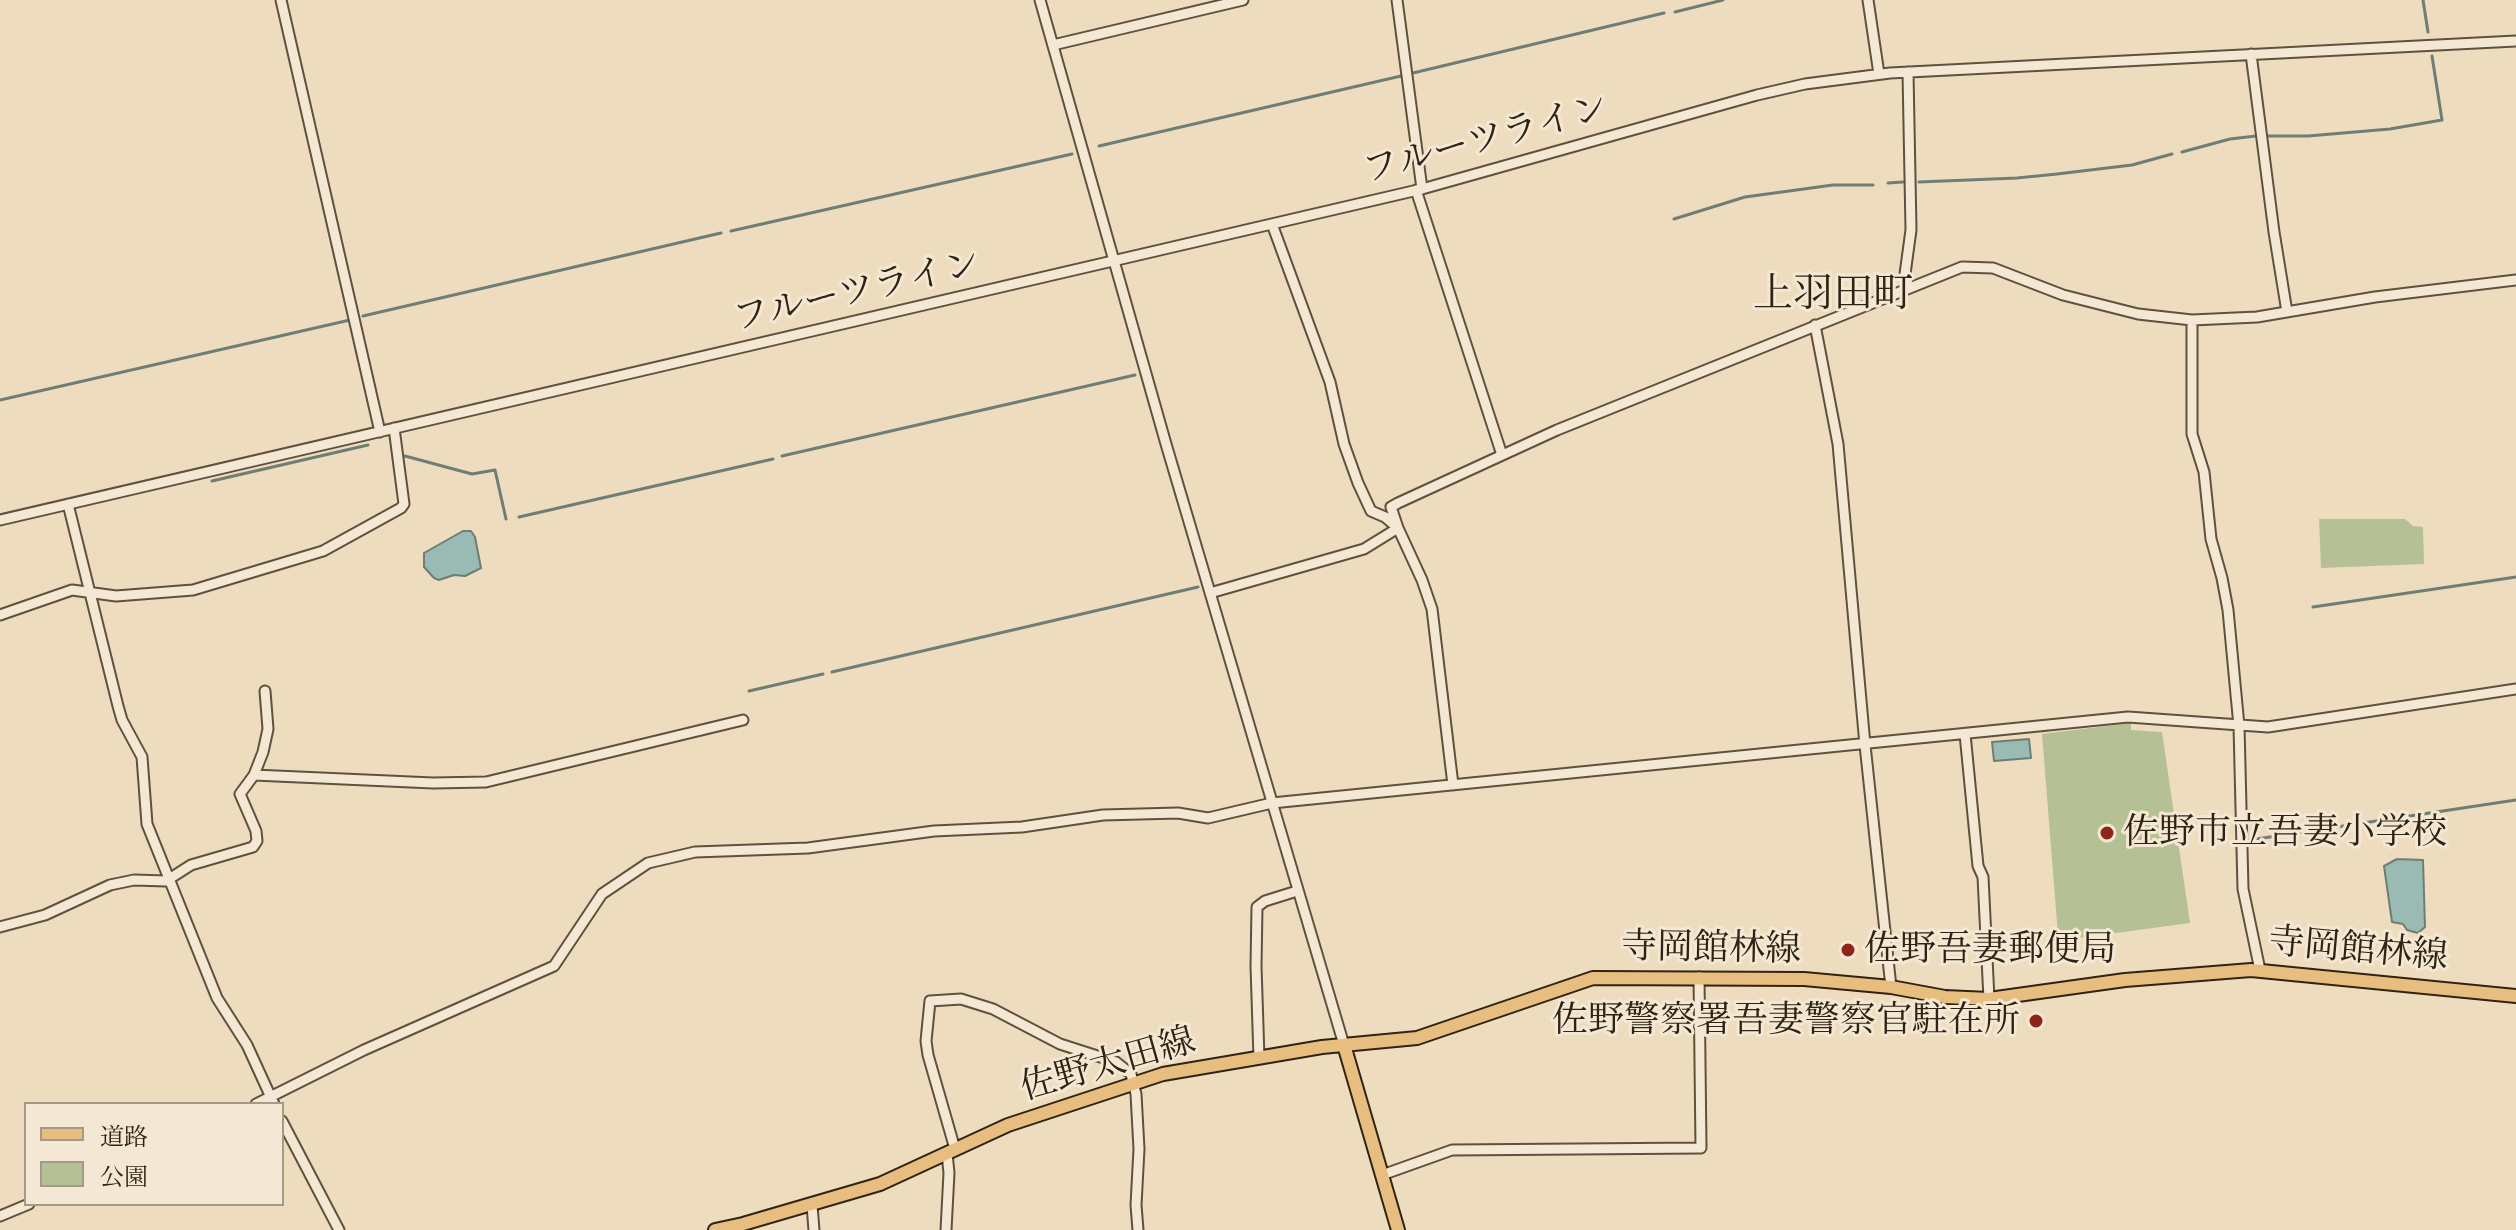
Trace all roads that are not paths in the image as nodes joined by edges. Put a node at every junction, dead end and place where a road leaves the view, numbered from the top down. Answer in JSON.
{"nodes":[{"id":1,"x":281,"y":0,"type":"edge"},
{"id":2,"x":1040,"y":0,"type":"edge"},
{"id":3,"x":1243,"y":0,"type":"edge"},
{"id":4,"x":1397,"y":0,"type":"edge"},
{"id":5,"x":1868,"y":0,"type":"edge"},
{"id":6,"x":2516,"y":41,"type":"edge"},
{"id":7,"x":1053,"y":45,"type":"junction"},
{"id":8,"x":2251,"y":54,"type":"junction"},
{"id":9,"x":1908,"y":72,"type":"junction"},
{"id":10,"x":1879,"y":74,"type":"junction"},
{"id":11,"x":1419,"y":190,"type":"junction"},
{"id":12,"x":1272,"y":224,"type":"junction"},
{"id":13,"x":1115,"y":259,"type":"junction"},
{"id":14,"x":2516,"y":280,"type":"edge"},
{"id":15,"x":1909,"y":288,"type":"junction"},
{"id":16,"x":2287,"y":312,"type":"junction"},
{"id":17,"x":2192,"y":320,"type":"junction"},
{"id":18,"x":1815,"y":325,"type":"junction"},
{"id":19,"x":394,"y":428,"type":"junction"},
{"id":20,"x":380,"y":432,"type":"junction"},
{"id":21,"x":1502,"y":455,"type":"junction"},
{"id":22,"x":68,"y":504,"type":"junction"},
{"id":23,"x":0,"y":520,"type":"edge"},
{"id":24,"x":1398,"y":528,"type":"junction"},
{"id":25,"x":90,"y":592,"type":"junction"},
{"id":26,"x":1210,"y":593,"type":"junction"},
{"id":27,"x":0,"y":615,"type":"edge"},
{"id":28,"x":2516,"y":689,"type":"edge"},
{"id":29,"x":265,"y":691,"type":"dead end"},
{"id":30,"x":743,"y":720,"type":"dead end"},
{"id":31,"x":2239,"y":726,"type":"junction"},
{"id":32,"x":1965,"y":734,"type":"junction"},
{"id":33,"x":1865,"y":745,"type":"junction"},
{"id":34,"x":254,"y":775,"type":"junction"},
{"id":35,"x":1453,"y":785,"type":"junction"},
{"id":36,"x":1272,"y":803,"type":"junction"},
{"id":37,"x":170,"y":879,"type":"junction"},
{"id":38,"x":1297,"y":891,"type":"junction"},
{"id":39,"x":0,"y":927,"type":"edge"},
{"id":40,"x":2260,"y":970,"type":"junction"},
{"id":41,"x":1699,"y":977,"type":"junction"},
{"id":42,"x":1891,"y":987,"type":"junction"},
{"id":43,"x":2516,"y":996,"type":"edge"},
{"id":44,"x":1989,"y":999,"type":"junction"},
{"id":45,"x":1344,"y":1045,"type":"junction"},
{"id":46,"x":1259,"y":1058,"type":"junction"},
{"id":47,"x":1135,"y":1083,"type":"junction"},
{"id":48,"x":273,"y":1100,"type":"edge"},
{"id":49,"x":284,"y":1125,"type":"edge"},
{"id":50,"x":951,"y":1151,"type":"junction"},
{"id":51,"x":1382,"y":1175,"type":"junction"},
{"id":52,"x":812,"y":1205,"type":"junction"},
{"id":53,"x":24,"y":1206,"type":"edge"},
{"id":54,"x":0,"y":1216,"type":"edge"},
{"id":55,"x":339,"y":1230,"type":"edge"},
{"id":56,"x":715,"y":1230,"type":"edge"},
{"id":57,"x":814,"y":1230,"type":"edge"},
{"id":58,"x":946,"y":1230,"type":"edge"},
{"id":59,"x":1138,"y":1230,"type":"edge"},
{"id":60,"x":1398,"y":1230,"type":"edge"}],
"edges":[{"from":1,"to":20,"type":"street"},
{"from":2,"to":7,"type":"street"},
{"from":3,"to":7,"type":"street"},
{"from":4,"to":11,"type":"street"},
{"from":5,"to":10,"type":"street"},
{"from":6,"to":8,"type":"street","name":"フルーツライン"},
{"from":7,"to":13,"type":"street"},
{"from":8,"to":9,"type":"street","name":"フルーツライン"},
{"from":8,"to":16,"type":"street"},
{"from":9,"to":10,"type":"street","name":"フルーツライン"},
{"from":9,"to":15,"type":"street"},
{"from":10,"to":11,"type":"street","name":"フルーツライン"},
{"from":11,"to":12,"type":"street","name":"フルーツライン"},
{"from":11,"to":21,"type":"street"},
{"from":12,"to":13,"type":"street","name":"フルーツライン"},
{"from":12,"to":24,"type":"street"},
{"from":13,"to":19,"type":"street","name":"フルーツライン"},
{"from":13,"to":26,"type":"street"},
{"from":14,"to":16,"type":"street"},
{"from":15,"to":17,"type":"street"},
{"from":15,"to":18,"type":"street"},
{"from":16,"to":17,"type":"street"},
{"from":17,"to":31,"type":"street"},
{"from":18,"to":21,"type":"street"},
{"from":18,"to":33,"type":"street"},
{"from":19,"to":20,"type":"street","name":"フルーツライン"},
{"from":19,"to":25,"type":"street"},
{"from":20,"to":22,"type":"street","name":"フルーツライン"},
{"from":21,"to":24,"type":"street"},
{"from":22,"to":23,"type":"street","name":"フルーツライン"},
{"from":22,"to":25,"type":"street"},
{"from":24,"to":26,"type":"street"},
{"from":24,"to":35,"type":"street"},
{"from":25,"to":27,"type":"street"},
{"from":25,"to":37,"type":"street"},
{"from":26,"to":36,"type":"street"},
{"from":28,"to":31,"type":"street"},
{"from":29,"to":34,"type":"street"},
{"from":30,"to":34,"type":"street"},
{"from":31,"to":32,"type":"street"},
{"from":31,"to":40,"type":"street"},
{"from":32,"to":33,"type":"street"},
{"from":32,"to":44,"type":"street"},
{"from":33,"to":35,"type":"street"},
{"from":33,"to":42,"type":"street"},
{"from":34,"to":37,"type":"street"},
{"from":35,"to":36,"type":"street"},
{"from":36,"to":38,"type":"street"},
{"from":36,"to":48,"type":"street"},
{"from":37,"to":39,"type":"street"},
{"from":37,"to":48,"type":"street"},
{"from":38,"to":45,"type":"street"},
{"from":38,"to":46,"type":"street"},
{"from":40,"to":43,"type":"main road","name":"寺岡館林線"},
{"from":40,"to":44,"type":"main road","name":"寺岡館林線"},
{"from":41,"to":42,"type":"main road","name":"寺岡館林線"},
{"from":41,"to":45,"type":"main road","name":"寺岡館林線"},
{"from":41,"to":51,"type":"street"},
{"from":42,"to":44,"type":"main road","name":"寺岡館林線"},
{"from":45,"to":46,"type":"main road","name":"佐野太田線"},
{"from":45,"to":51,"type":"main road"},
{"from":46,"to":47,"type":"main road","name":"佐野太田線"},
{"from":47,"to":50,"type":"main road","name":"佐野太田線"},
{"from":47,"to":50,"type":"street"},
{"from":47,"to":59,"type":"street"},
{"from":49,"to":55,"type":"street"},
{"from":50,"to":52,"type":"main road","name":"佐野太田線"},
{"from":50,"to":58,"type":"street"},
{"from":51,"to":60,"type":"main road"},
{"from":52,"to":56,"type":"main road","name":"佐野太田線"},
{"from":52,"to":57,"type":"street"},
{"from":53,"to":54,"type":"street"}]}
